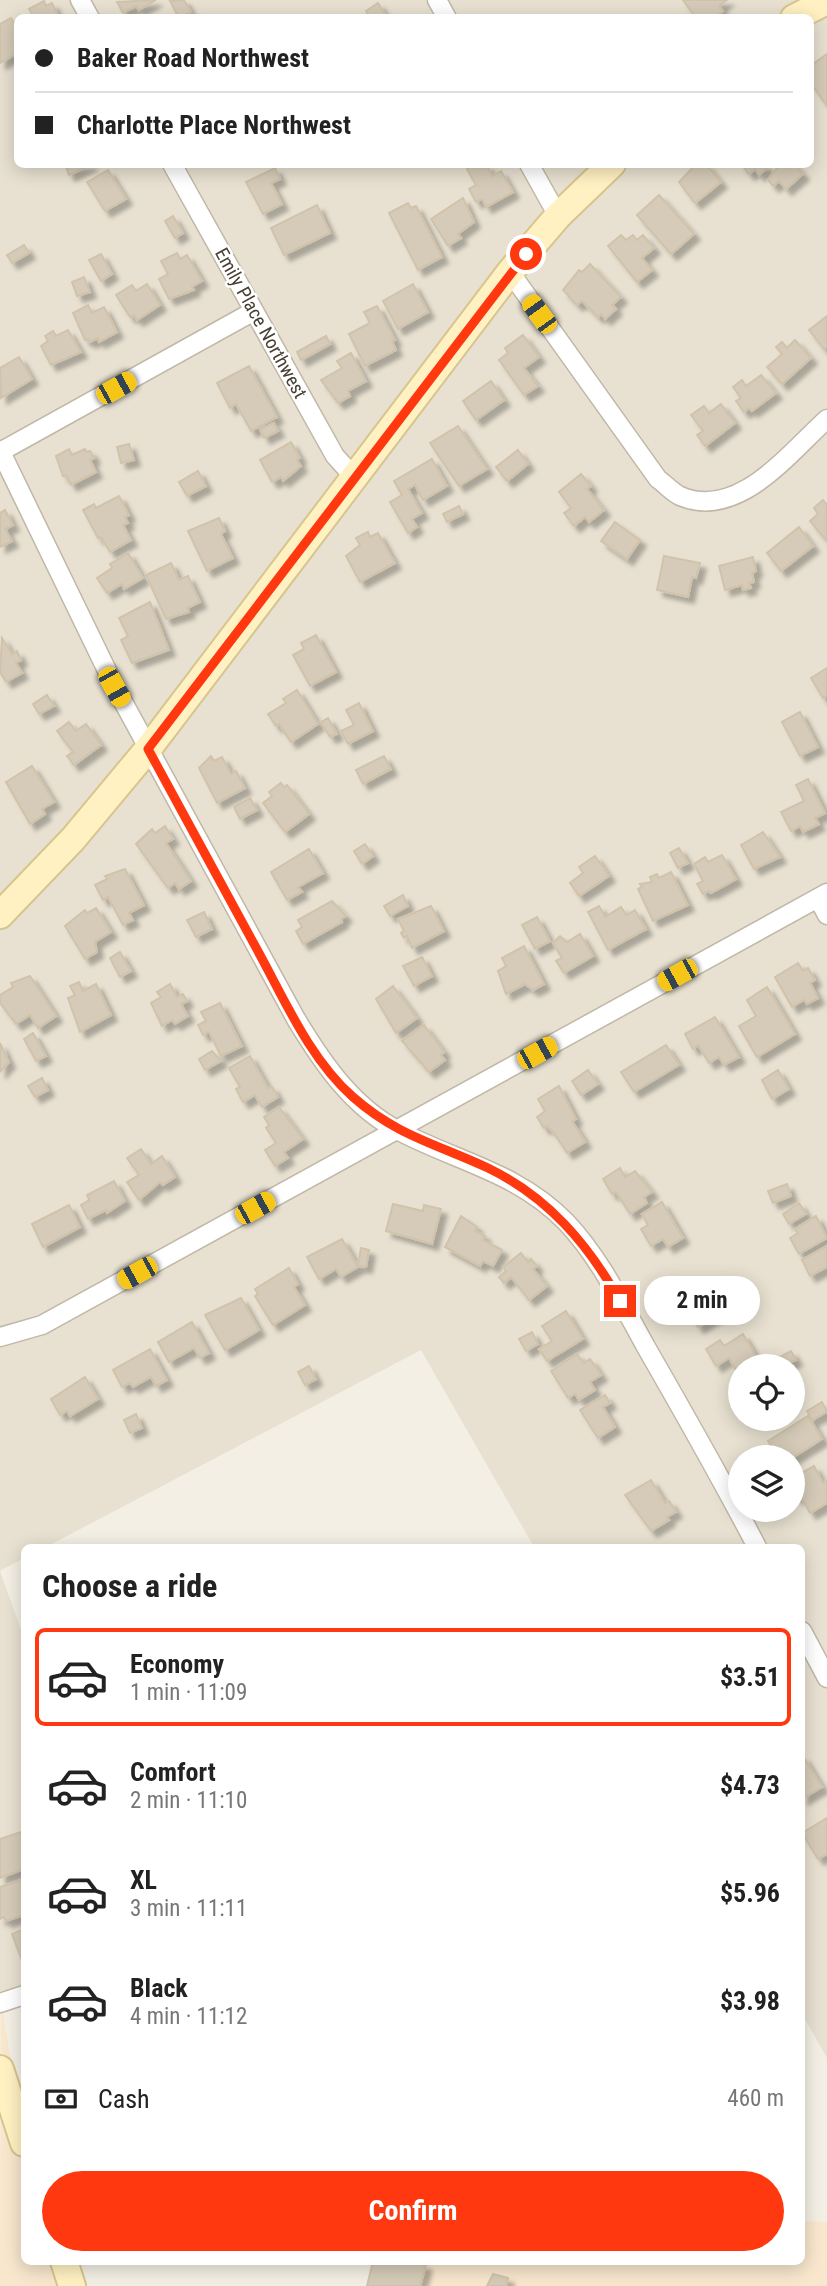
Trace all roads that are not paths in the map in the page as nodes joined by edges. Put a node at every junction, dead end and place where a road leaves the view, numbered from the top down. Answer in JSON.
{"nodes":[{"id":1,"x":827,"y":1,"type":"edge"},
{"id":2,"x":802,"y":14,"type":"edge"},
{"id":3,"x":174,"y":168,"type":"edge"},
{"id":4,"x":531,"y":168,"type":"edge"},
{"id":5,"x":608,"y":168,"type":"edge"},
{"id":6,"x":558,"y":216,"type":"junction"},
{"id":7,"x":510,"y":272,"type":"junction"},
{"id":8,"x":254,"y":311,"type":"junction"},
{"id":9,"x":827,"y":419,"type":"edge"},
{"id":10,"x":0,"y":451,"type":"edge"},
{"id":11,"x":354,"y":477,"type":"junction"},
{"id":12,"x":148,"y":749,"type":"junction"},
{"id":13,"x":822,"y":895,"type":"edge"},
{"id":14,"x":0,"y":915,"type":"edge"},
{"id":15,"x":827,"y":915,"type":"edge"},
{"id":16,"x":397,"y":1131,"type":"junction"},
{"id":17,"x":0,"y":1337,"type":"edge"},
{"id":18,"x":755,"y":1544,"type":"edge"},
{"id":19,"x":805,"y":1636,"type":"edge"},
{"id":20,"x":827,"y":1678,"type":"edge"},
{"id":21,"x":21,"y":1996,"type":"edge"},
{"id":22,"x":0,"y":2003,"type":"edge"},
{"id":23,"x":0,"y":2069,"type":"edge"},
{"id":24,"x":21,"y":2134,"type":"edge"},
{"id":25,"x":65,"y":2265,"type":"edge"},
{"id":26,"x":72,"y":2286,"type":"edge"}],
"edges":[{"from":1,"to":2,"type":"street"},
{"from":3,"to":8,"type":"street","name":"Emily Place Northwest"},
{"from":4,"to":6,"type":"street"},
{"from":5,"to":6,"type":"street"},
{"from":6,"to":7,"type":"street"},
{"from":7,"to":9,"type":"street"},
{"from":7,"to":11,"type":"street"},
{"from":8,"to":10,"type":"street"},
{"from":8,"to":11,"type":"street","name":"Emily Place Northwest"},
{"from":10,"to":12,"type":"street"},
{"from":11,"to":12,"type":"street"},
{"from":12,"to":14,"type":"street"},
{"from":12,"to":16,"type":"street"},
{"from":13,"to":15,"type":"street"},
{"from":13,"to":16,"type":"street"},
{"from":16,"to":17,"type":"street"},
{"from":16,"to":18,"type":"street"},
{"from":19,"to":20,"type":"street"},
{"from":21,"to":22,"type":"street"},
{"from":23,"to":24,"type":"street"},
{"from":25,"to":26,"type":"street"}]}
